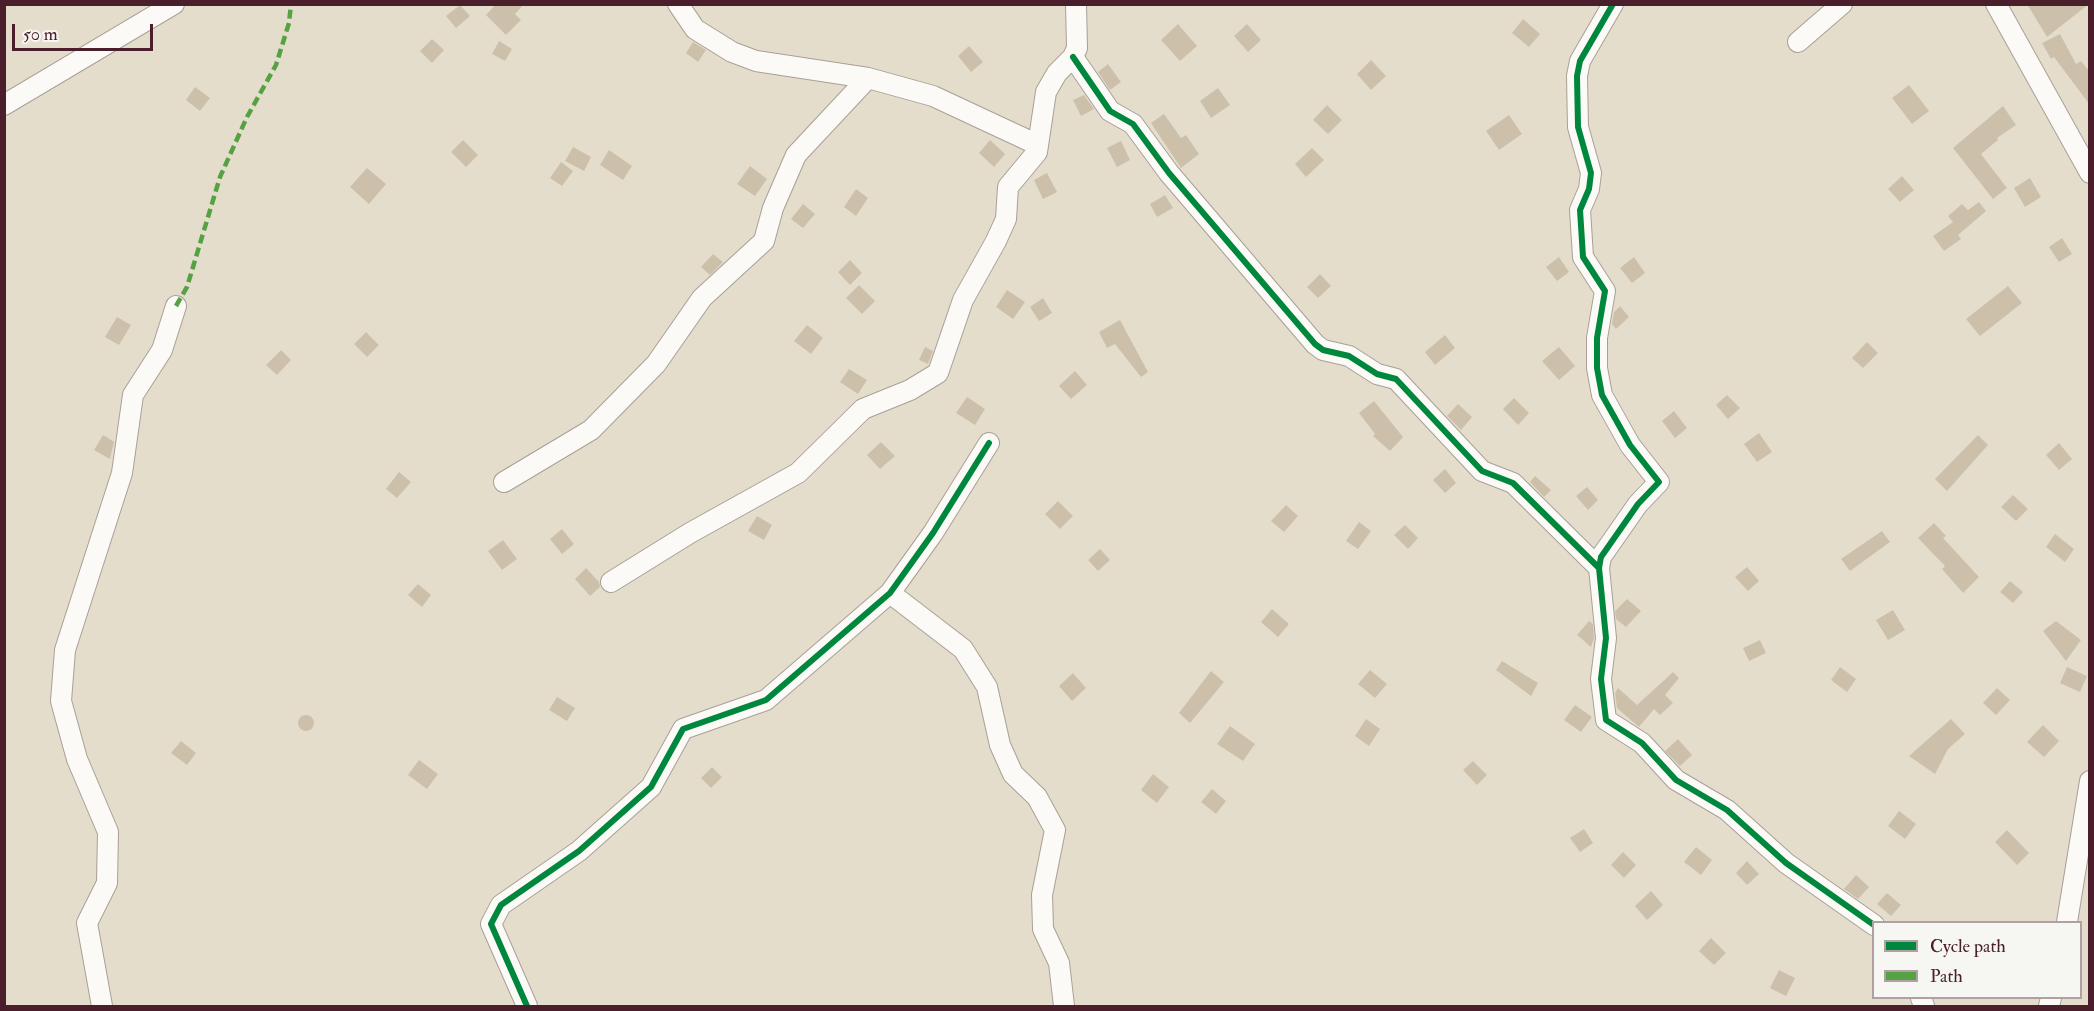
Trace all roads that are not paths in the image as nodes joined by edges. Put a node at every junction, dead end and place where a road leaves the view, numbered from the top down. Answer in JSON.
{"nodes":[{"id":1,"x":174,"y":4,"type":"edge"},
{"id":2,"x":678,"y":4,"type":"edge"},
{"id":3,"x":1076,"y":4,"type":"edge"},
{"id":4,"x":1614,"y":4,"type":"edge"},
{"id":5,"x":1842,"y":4,"type":"edge"},
{"id":6,"x":1996,"y":4,"type":"edge"},
{"id":7,"x":1798,"y":42,"type":"dead end"},
{"id":8,"x":1073,"y":57,"type":"junction"},
{"id":9,"x":868,"y":78,"type":"junction"},
{"id":10,"x":4,"y":105,"type":"edge"},
{"id":11,"x":1038,"y":145,"type":"junction"},
{"id":12,"x":2090,"y":173,"type":"edge"},
{"id":13,"x":176,"y":306,"type":"dead end"},
{"id":14,"x":988,"y":442,"type":"dead end"},
{"id":15,"x":504,"y":482,"type":"dead end"},
{"id":16,"x":1599,"y":568,"type":"junction"},
{"id":17,"x":611,"y":582,"type":"dead end"},
{"id":18,"x":890,"y":593,"type":"junction"},
{"id":19,"x":2090,"y":781,"type":"edge"},
{"id":20,"x":2067,"y":921,"type":"edge"},
{"id":21,"x":1872,"y":924,"type":"edge"},
{"id":22,"x":102,"y":1006,"type":"edge"},
{"id":23,"x":527,"y":1006,"type":"edge"},
{"id":24,"x":1064,"y":1006,"type":"edge"}],
"edges":[{"from":1,"to":10,"type":"street"},
{"from":2,"to":9,"type":"street"},
{"from":3,"to":8,"type":"street"},
{"from":4,"to":16,"type":"street"},
{"from":5,"to":7,"type":"street"},
{"from":6,"to":12,"type":"street"},
{"from":8,"to":11,"type":"street"},
{"from":8,"to":16,"type":"street"},
{"from":9,"to":11,"type":"street"},
{"from":9,"to":15,"type":"street"},
{"from":11,"to":17,"type":"street"},
{"from":13,"to":22,"type":"street"},
{"from":14,"to":18,"type":"street"},
{"from":16,"to":21,"type":"street"},
{"from":18,"to":23,"type":"street"},
{"from":18,"to":24,"type":"street"},
{"from":19,"to":20,"type":"street"}]}
